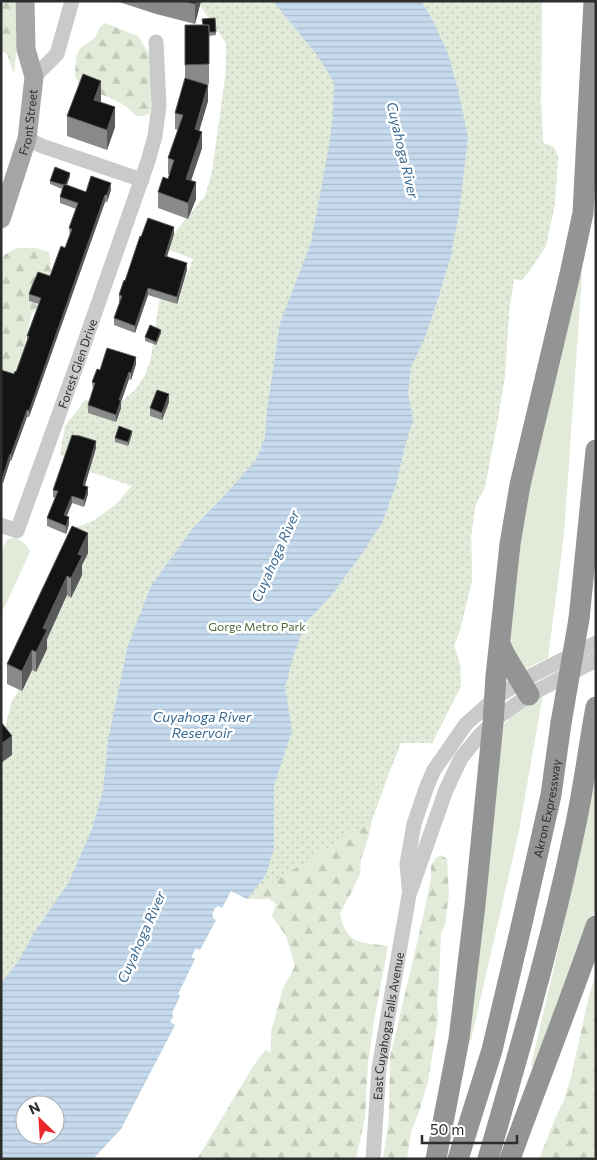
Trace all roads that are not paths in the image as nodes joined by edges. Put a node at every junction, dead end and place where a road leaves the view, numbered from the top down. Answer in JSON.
{"nodes":[{"id":1,"x":25,"y":1,"type":"edge"},
{"id":2,"x":72,"y":1,"type":"edge"},
{"id":3,"x":594,"y":1,"type":"edge"},
{"id":4,"x":156,"y":42,"type":"dead end"},
{"id":5,"x":34,"y":77,"type":"junction"},
{"id":6,"x":27,"y":138,"type":"junction"},
{"id":7,"x":142,"y":180,"type":"junction"},
{"id":8,"x":1,"y":219,"type":"edge"},
{"id":9,"x":596,"y":450,"type":"edge"},
{"id":10,"x":1,"y":526,"type":"edge"},
{"id":11,"x":596,"y":643,"type":"edge"},
{"id":12,"x":500,"y":644,"type":"junction"},
{"id":13,"x":596,"y":660,"type":"edge"},
{"id":14,"x":525,"y":688,"type":"junction"},
{"id":15,"x":596,"y":707,"type":"edge"},
{"id":16,"x":496,"y":712,"type":"junction"},
{"id":17,"x":409,"y":895,"type":"junction"},
{"id":18,"x":596,"y":926,"type":"edge"},
{"id":19,"x":373,"y":1159,"type":"edge"},
{"id":20,"x":436,"y":1159,"type":"edge"},
{"id":21,"x":458,"y":1159,"type":"edge"},
{"id":22,"x":488,"y":1159,"type":"edge"},
{"id":23,"x":510,"y":1159,"type":"edge"}],
"edges":[{"from":1,"to":5,"type":"main road"},
{"from":2,"to":5,"type":"street","name":"Front Street"},
{"from":3,"to":12,"type":"highway"},
{"from":4,"to":7,"type":"street","name":"Forest Glen Drive"},
{"from":5,"to":6,"type":"main road","name":"Front Street"},
{"from":6,"to":7,"type":"street"},
{"from":6,"to":8,"type":"main road","name":"Front Street"},
{"from":7,"to":10,"type":"street","name":"Forest Glen Drive"},
{"from":9,"to":21,"type":"highway","name":"Akron Expressway","bridge":true},
{"from":11,"to":14,"type":"street"},
{"from":12,"to":14,"type":"highway"},
{"from":12,"to":16,"type":"highway"},
{"from":13,"to":14,"type":"street"},
{"from":14,"to":16,"type":"street"},
{"from":15,"to":22,"type":"highway"},
{"from":16,"to":17,"type":"street","name":"East Cuyahoga Falls Avenue"},
{"from":16,"to":17,"type":"street","name":"East Cuyahoga Falls Avenue"},
{"from":16,"to":20,"type":"highway"},
{"from":17,"to":19,"type":"street","name":"East Cuyahoga Falls Avenue"},
{"from":18,"to":23,"type":"highway"}]}
